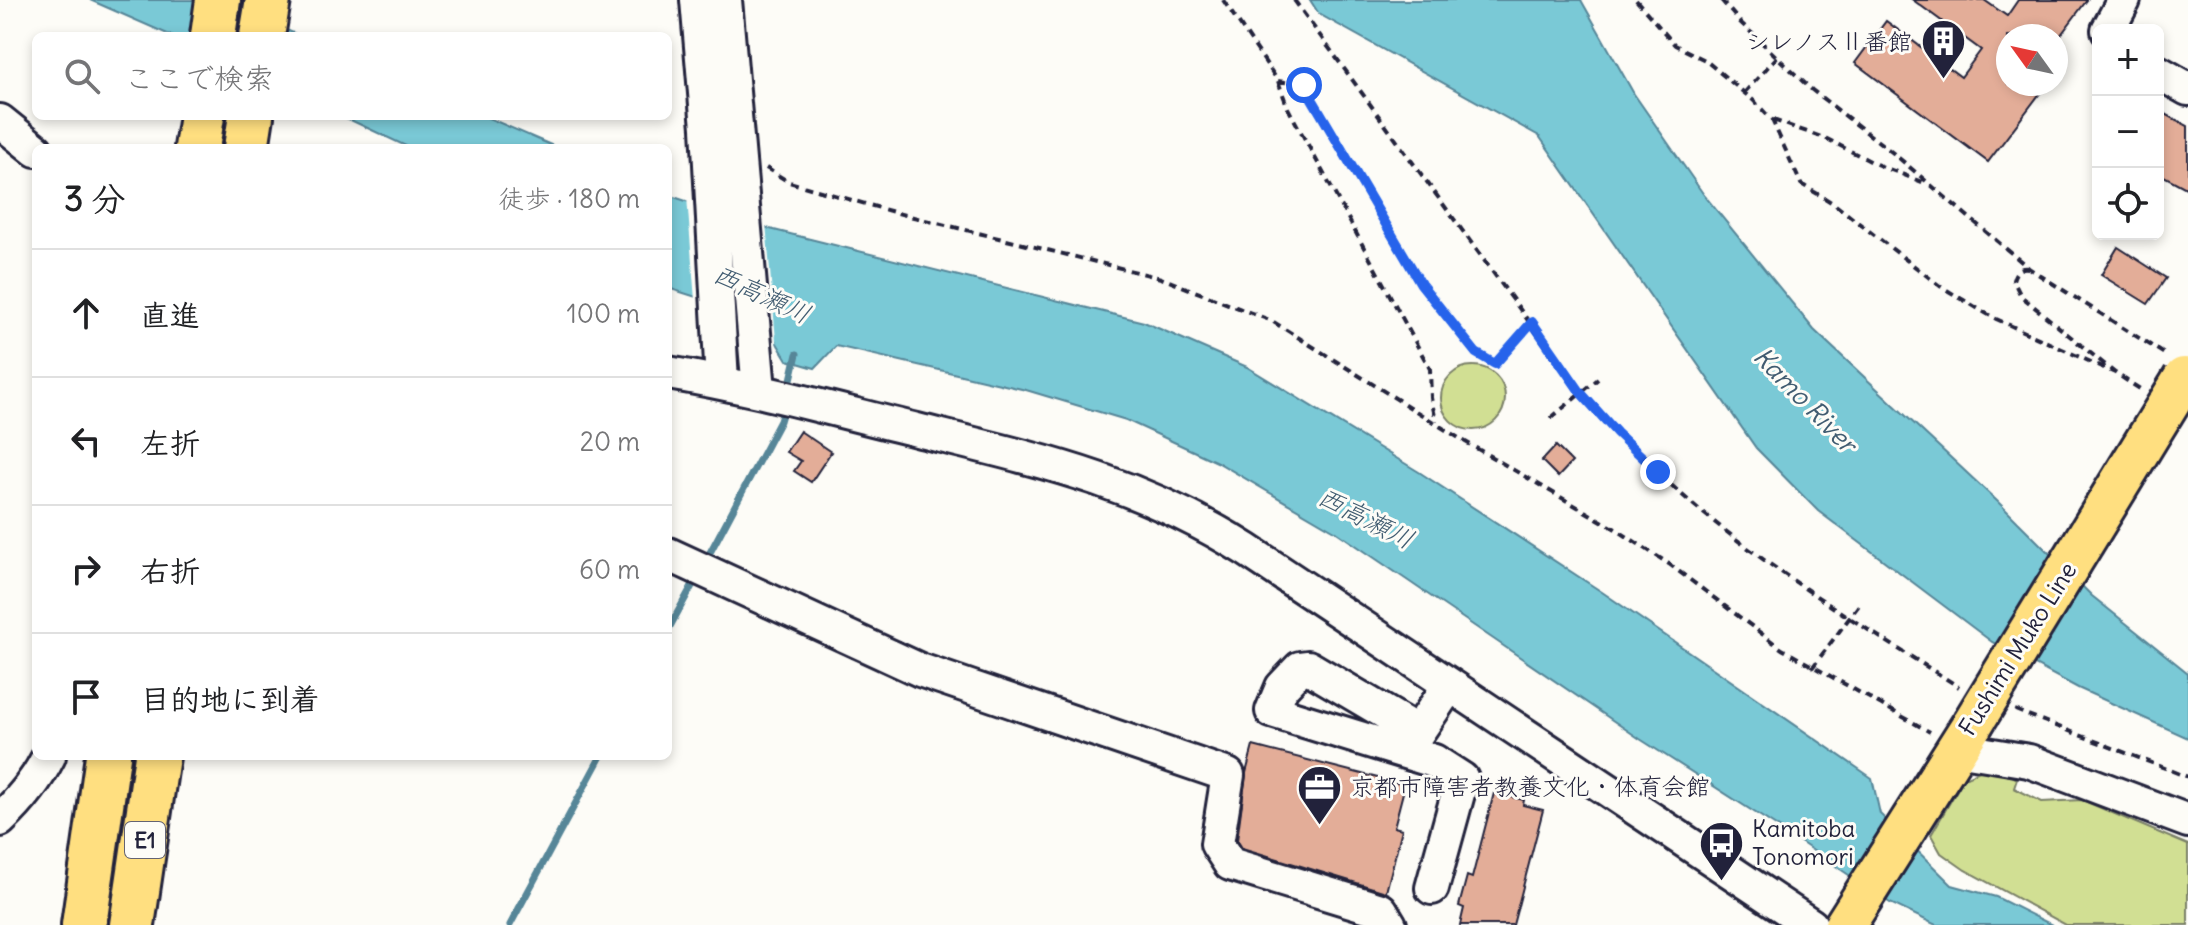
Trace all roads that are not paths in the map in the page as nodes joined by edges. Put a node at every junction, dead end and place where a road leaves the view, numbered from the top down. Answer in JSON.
{"nodes":[{"id":1,"x":218,"y":0,"type":"edge"},
{"id":2,"x":268,"y":0,"type":"edge"},
{"id":3,"x":697,"y":0,"type":"edge"},
{"id":4,"x":725,"y":0,"type":"edge"},
{"id":5,"x":2124,"y":0,"type":"edge"},
{"id":6,"x":2111,"y":24,"type":"edge"},
{"id":7,"x":214,"y":32,"type":"edge"},
{"id":8,"x":263,"y":32,"type":"edge"},
{"id":9,"x":2164,"y":75,"type":"edge"},
{"id":10,"x":2188,"y":89,"type":"edge"},
{"id":11,"x":201,"y":120,"type":"edge"},
{"id":12,"x":250,"y":120,"type":"edge"},
{"id":13,"x":0,"y":121,"type":"edge"},
{"id":14,"x":728,"y":135,"type":"junction"},
{"id":15,"x":198,"y":144,"type":"edge"},
{"id":16,"x":247,"y":144,"type":"edge"},
{"id":17,"x":32,"y":147,"type":"edge"},
{"id":18,"x":672,"y":374,"type":"edge"},
{"id":19,"x":2174,"y":376,"type":"edge"},
{"id":20,"x":722,"y":382,"type":"junction"},
{"id":21,"x":759,"y":390,"type":"junction"},
{"id":22,"x":672,"y":556,"type":"edge"},
{"id":23,"x":1449,"y":686,"type":"junction"},
{"id":24,"x":1967,"y":726,"type":"junction"},
{"id":25,"x":47,"y":760,"type":"edge"},
{"id":26,"x":107,"y":760,"type":"edge"},
{"id":27,"x":156,"y":760,"type":"edge"},
{"id":28,"x":0,"y":820,"type":"edge"},
{"id":29,"x":2188,"y":821,"type":"edge"},
{"id":30,"x":1432,"y":888,"type":"dead end"},
{"id":31,"x":1834,"y":924,"type":"edge"},
{"id":32,"x":84,"y":925,"type":"edge"},
{"id":33,"x":132,"y":925,"type":"edge"},
{"id":34,"x":1390,"y":925,"type":"edge"}],
"edges":[{"from":1,"to":7,"type":"highway"},
{"from":2,"to":8,"type":"highway"},
{"from":3,"to":14,"type":"street"},
{"from":4,"to":14,"type":"street"},
{"from":5,"to":6,"type":"street"},
{"from":9,"to":10,"type":"street"},
{"from":11,"to":15,"type":"highway"},
{"from":12,"to":16,"type":"highway"},
{"from":13,"to":17,"type":"street"},
{"from":14,"to":20,"type":"street"},
{"from":14,"to":21,"type":"street"},
{"from":18,"to":20,"type":"street"},
{"from":19,"to":24,"type":"main road","name":"Fushimi Muko Line","bridge":true},
{"from":20,"to":21,"type":"street"},
{"from":21,"to":23,"type":"street"},
{"from":22,"to":34,"type":"street"},
{"from":23,"to":30,"type":"street"},
{"from":23,"to":31,"type":"street"},
{"from":24,"to":29,"type":"street"},
{"from":24,"to":31,"type":"main road","name":"Fushimi Muko Line"},
{"from":25,"to":28,"type":"street"},
{"from":26,"to":32,"type":"highway","number":"E1"},
{"from":27,"to":33,"type":"highway","number":"E1"}]}
